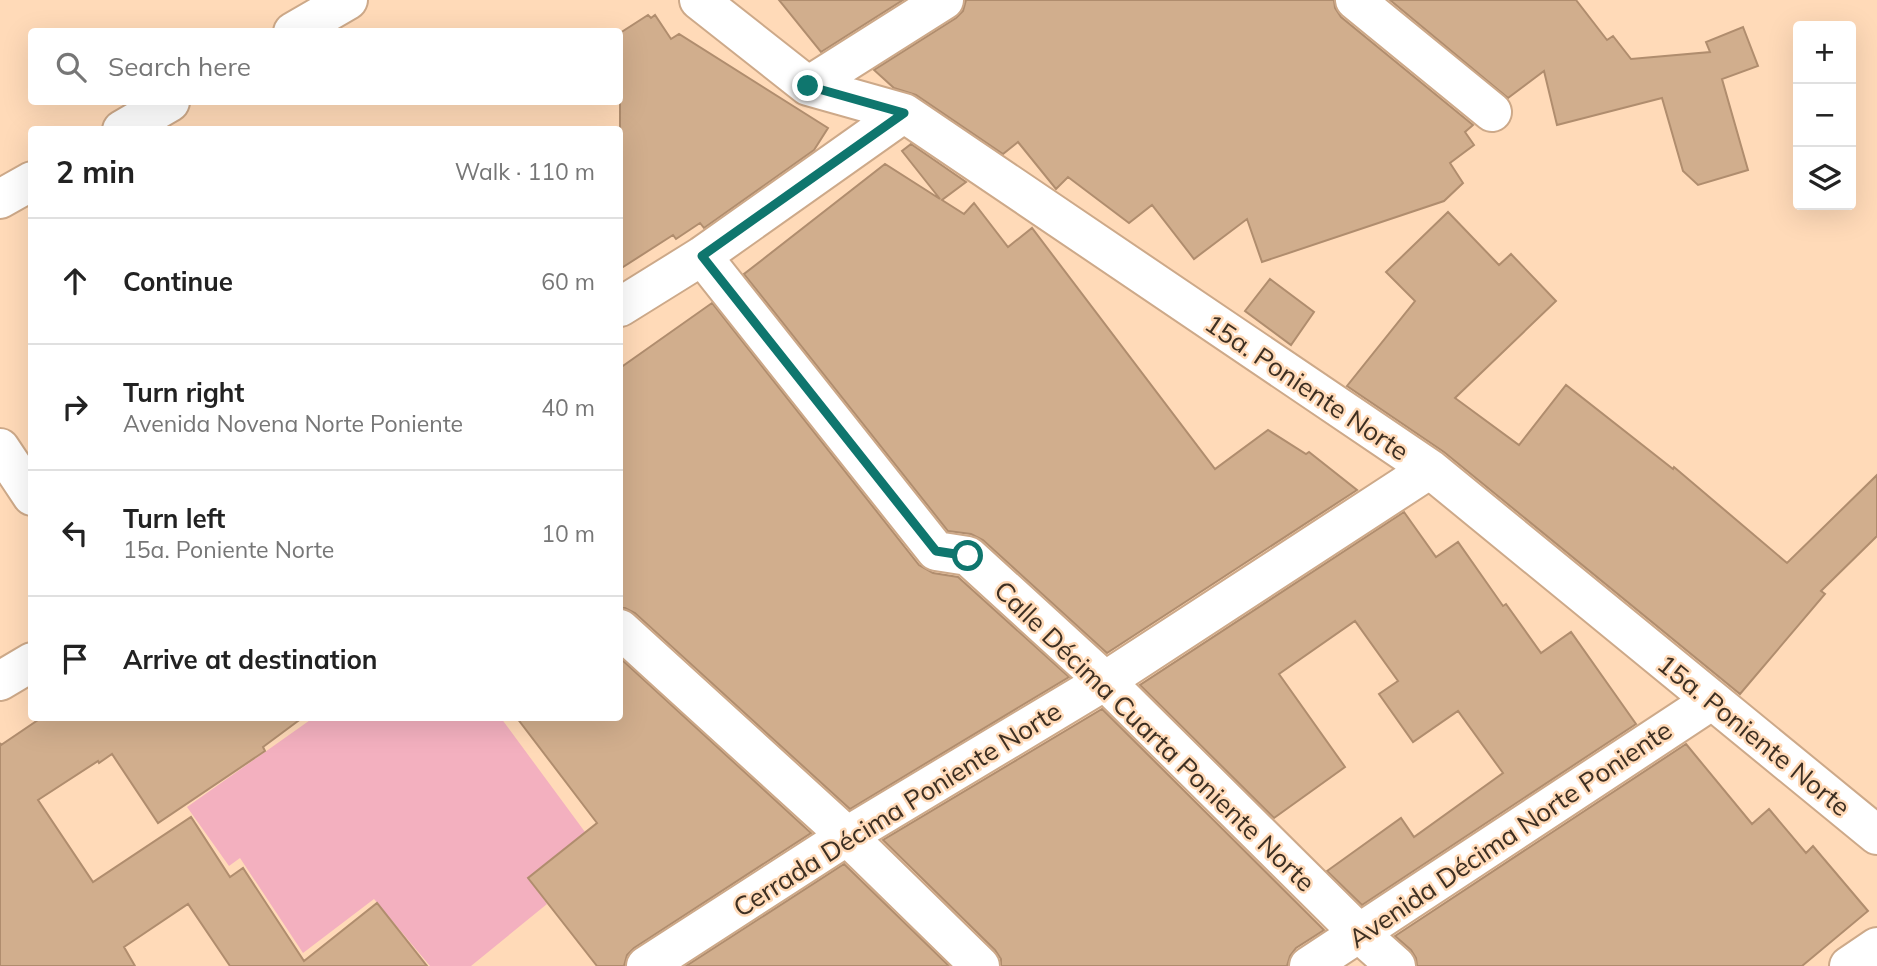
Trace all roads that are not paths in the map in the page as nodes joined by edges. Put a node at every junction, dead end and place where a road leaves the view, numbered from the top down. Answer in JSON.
{"nodes":[{"id":1,"x":348,"y":0,"type":"edge"},
{"id":2,"x":699,"y":0,"type":"edge"},
{"id":3,"x":944,"y":0,"type":"edge"},
{"id":4,"x":1355,"y":0,"type":"edge"},
{"id":5,"x":300,"y":28,"type":"edge"},
{"id":6,"x":808,"y":86,"type":"junction"},
{"id":7,"x":165,"y":105,"type":"edge"},
{"id":8,"x":1492,"y":112,"type":"dead end"},
{"id":9,"x":904,"y":113,"type":"junction"},
{"id":10,"x":129,"y":126,"type":"edge"},
{"id":11,"x":28,"y":183,"type":"edge"},
{"id":12,"x":0,"y":199,"type":"edge"},
{"id":13,"x":702,"y":256,"type":"junction"},
{"id":14,"x":623,"y":305,"type":"edge"},
{"id":15,"x":0,"y":448,"type":"edge"},
{"id":16,"x":1430,"y":469,"type":"junction"},
{"id":17,"x":28,"y":490,"type":"edge"},
{"id":18,"x":623,"y":632,"type":"edge"},
{"id":19,"x":28,"y":664,"type":"edge"},
{"id":20,"x":0,"y":681,"type":"edge"},
{"id":21,"x":1105,"y":681,"type":"junction"},
{"id":22,"x":1711,"y":701,"type":"junction"},
{"id":23,"x":1877,"y":835,"type":"edge"},
{"id":24,"x":847,"y":836,"type":"junction"},
{"id":25,"x":1360,"y":934,"type":"junction"},
{"id":26,"x":1877,"y":947,"type":"edge"},
{"id":27,"x":646,"y":966,"type":"edge"},
{"id":28,"x":980,"y":966,"type":"edge"},
{"id":29,"x":1309,"y":966,"type":"edge"},
{"id":30,"x":1396,"y":966,"type":"edge"},
{"id":31,"x":1849,"y":966,"type":"edge"}],
"edges":[{"from":1,"to":5,"type":"street"},
{"from":2,"to":6,"type":"street","name":"15a. Poniente Norte"},
{"from":3,"to":6,"type":"street"},
{"from":4,"to":8,"type":"street"},
{"from":6,"to":9,"type":"street","name":"15a. Poniente Norte"},
{"from":7,"to":10,"type":"street"},
{"from":9,"to":13,"type":"street"},
{"from":9,"to":16,"type":"street","name":"15a. Poniente Norte"},
{"from":11,"to":12,"type":"street"},
{"from":13,"to":14,"type":"street"},
{"from":13,"to":21,"type":"street","name":"Calle Décima Cuarta Poniente Norte"},
{"from":15,"to":17,"type":"street"},
{"from":16,"to":21,"type":"street","name":"Cerrada Décima Poniente Norte"},
{"from":16,"to":22,"type":"street","name":"15a. Poniente Norte"},
{"from":18,"to":24,"type":"street"},
{"from":19,"to":20,"type":"street"},
{"from":21,"to":24,"type":"street","name":"Cerrada Décima Poniente Norte"},
{"from":21,"to":25,"type":"street","name":"Calle Décima Cuarta Poniente Norte"},
{"from":22,"to":23,"type":"street","name":"15a. Poniente Norte"},
{"from":22,"to":25,"type":"street","name":"Avenida Décima Norte Poniente"},
{"from":24,"to":27,"type":"street","name":"Cerrada Décima Poniente Norte"},
{"from":24,"to":28,"type":"street"},
{"from":25,"to":29,"type":"street","name":"Avenida Décima Norte Poniente"},
{"from":25,"to":30,"type":"street","name":"Calle Décima Cuarta Poniente Norte"},
{"from":26,"to":31,"type":"street"}]}
